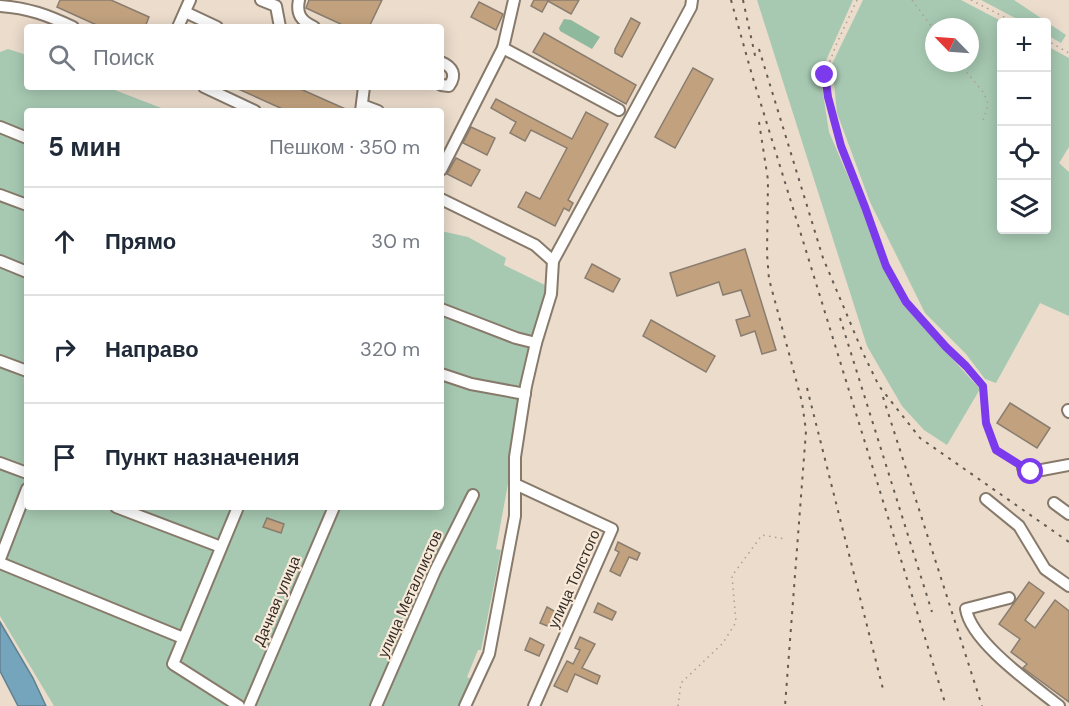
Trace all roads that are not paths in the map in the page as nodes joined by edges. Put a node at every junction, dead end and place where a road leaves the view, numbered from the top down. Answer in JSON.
{"nodes":[{"id":1,"x":190,"y":0,"type":"edge"},
{"id":2,"x":261,"y":0,"type":"edge"},
{"id":3,"x":299,"y":0,"type":"edge"},
{"id":4,"x":514,"y":0,"type":"edge"},
{"id":5,"x":692,"y":0,"type":"edge"},
{"id":6,"x":0,"y":6,"type":"edge"},
{"id":7,"x":184,"y":12,"type":"junction"},
{"id":8,"x":67,"y":24,"type":"edge"},
{"id":9,"x":179,"y":24,"type":"edge"},
{"id":10,"x":210,"y":24,"type":"edge"},
{"id":11,"x":279,"y":24,"type":"edge"},
{"id":12,"x":306,"y":24,"type":"edge"},
{"id":13,"x":503,"y":48,"type":"junction"},
{"id":14,"x":444,"y":63,"type":"edge"},
{"id":15,"x":444,"y":85,"type":"edge"},
{"id":16,"x":210,"y":90,"type":"edge"},
{"id":17,"x":364,"y":90,"type":"edge"},
{"id":18,"x":249,"y":108,"type":"edge"},
{"id":19,"x":361,"y":108,"type":"edge"},
{"id":20,"x":619,"y":110,"type":"dead end"},
{"id":21,"x":0,"y":127,"type":"edge"},
{"id":22,"x":24,"y":137,"type":"edge"},
{"id":23,"x":444,"y":164,"type":"edge"},
{"id":24,"x":0,"y":195,"type":"edge"},
{"id":25,"x":444,"y":200,"type":"edge"},
{"id":26,"x":24,"y":204,"type":"edge"},
{"id":27,"x":0,"y":261,"type":"edge"},
{"id":28,"x":554,"y":261,"type":"junction"},
{"id":29,"x":24,"y":271,"type":"edge"},
{"id":30,"x":444,"y":310,"type":"edge"},
{"id":31,"x":536,"y":343,"type":"junction"},
{"id":32,"x":0,"y":361,"type":"edge"},
{"id":33,"x":24,"y":370,"type":"edge"},
{"id":34,"x":444,"y":375,"type":"edge"},
{"id":35,"x":525,"y":394,"type":"junction"},
{"id":36,"x":0,"y":463,"type":"edge"},
{"id":37,"x":1069,"y":465,"type":"edge"},
{"id":38,"x":1023,"y":468,"type":"road end"},
{"id":39,"x":24,"y":472,"type":"edge"},
{"id":40,"x":515,"y":484,"type":"junction"},
{"id":41,"x":473,"y":495,"type":"dead end"},
{"id":42,"x":24,"y":497,"type":"edge"},
{"id":43,"x":986,"y":499,"type":"dead end"},
{"id":44,"x":1054,"y":503,"type":"dead end"},
{"id":45,"x":124,"y":510,"type":"edge"},
{"id":46,"x":237,"y":510,"type":"edge"},
{"id":47,"x":333,"y":510,"type":"edge"},
{"id":48,"x":1069,"y":514,"type":"edge"},
{"id":49,"x":222,"y":547,"type":"junction"},
{"id":50,"x":0,"y":561,"type":"edge"},
{"id":51,"x":1069,"y":586,"type":"edge"},
{"id":52,"x":1009,"y":598,"type":"dead end"},
{"id":53,"x":183,"y":638,"type":"junction"},
{"id":54,"x":239,"y":706,"type":"edge"},
{"id":55,"x":249,"y":706,"type":"edge"},
{"id":56,"x":376,"y":706,"type":"edge"},
{"id":57,"x":465,"y":706,"type":"edge"},
{"id":58,"x":534,"y":706,"type":"edge"},
{"id":59,"x":1059,"y":706,"type":"edge"}],
"edges":[{"from":1,"to":7,"type":"street"},
{"from":2,"to":11,"type":"street"},
{"from":3,"to":12,"type":"street"},
{"from":4,"to":13,"type":"street"},
{"from":5,"to":28,"type":"street"},
{"from":6,"to":8,"type":"street"},
{"from":7,"to":9,"type":"street"},
{"from":7,"to":10,"type":"street"},
{"from":13,"to":20,"type":"street"},
{"from":13,"to":23,"type":"street"},
{"from":14,"to":15,"type":"street"},
{"from":16,"to":18,"type":"street"},
{"from":17,"to":19,"type":"street"},
{"from":21,"to":22,"type":"street"},
{"from":24,"to":26,"type":"street"},
{"from":25,"to":28,"type":"street"},
{"from":27,"to":29,"type":"street"},
{"from":28,"to":31,"type":"street"},
{"from":30,"to":31,"type":"street"},
{"from":31,"to":35,"type":"street"},
{"from":32,"to":33,"type":"street"},
{"from":34,"to":35,"type":"street"},
{"from":35,"to":40,"type":"street"},
{"from":36,"to":39,"type":"street"},
{"from":37,"to":38,"type":"street"},
{"from":40,"to":57,"type":"street"},
{"from":40,"to":58,"type":"street","name":"улица Толстого"},
{"from":41,"to":56,"type":"street","name":"улица Металлистов"},
{"from":42,"to":50,"type":"street"},
{"from":43,"to":51,"type":"street"},
{"from":44,"to":48,"type":"street"},
{"from":45,"to":49,"type":"street"},
{"from":46,"to":49,"type":"street"},
{"from":47,"to":55,"type":"street","name":"Дачная улица"},
{"from":49,"to":53,"type":"street"},
{"from":50,"to":53,"type":"street"},
{"from":52,"to":59,"type":"street"},
{"from":53,"to":54,"type":"street"}]}
